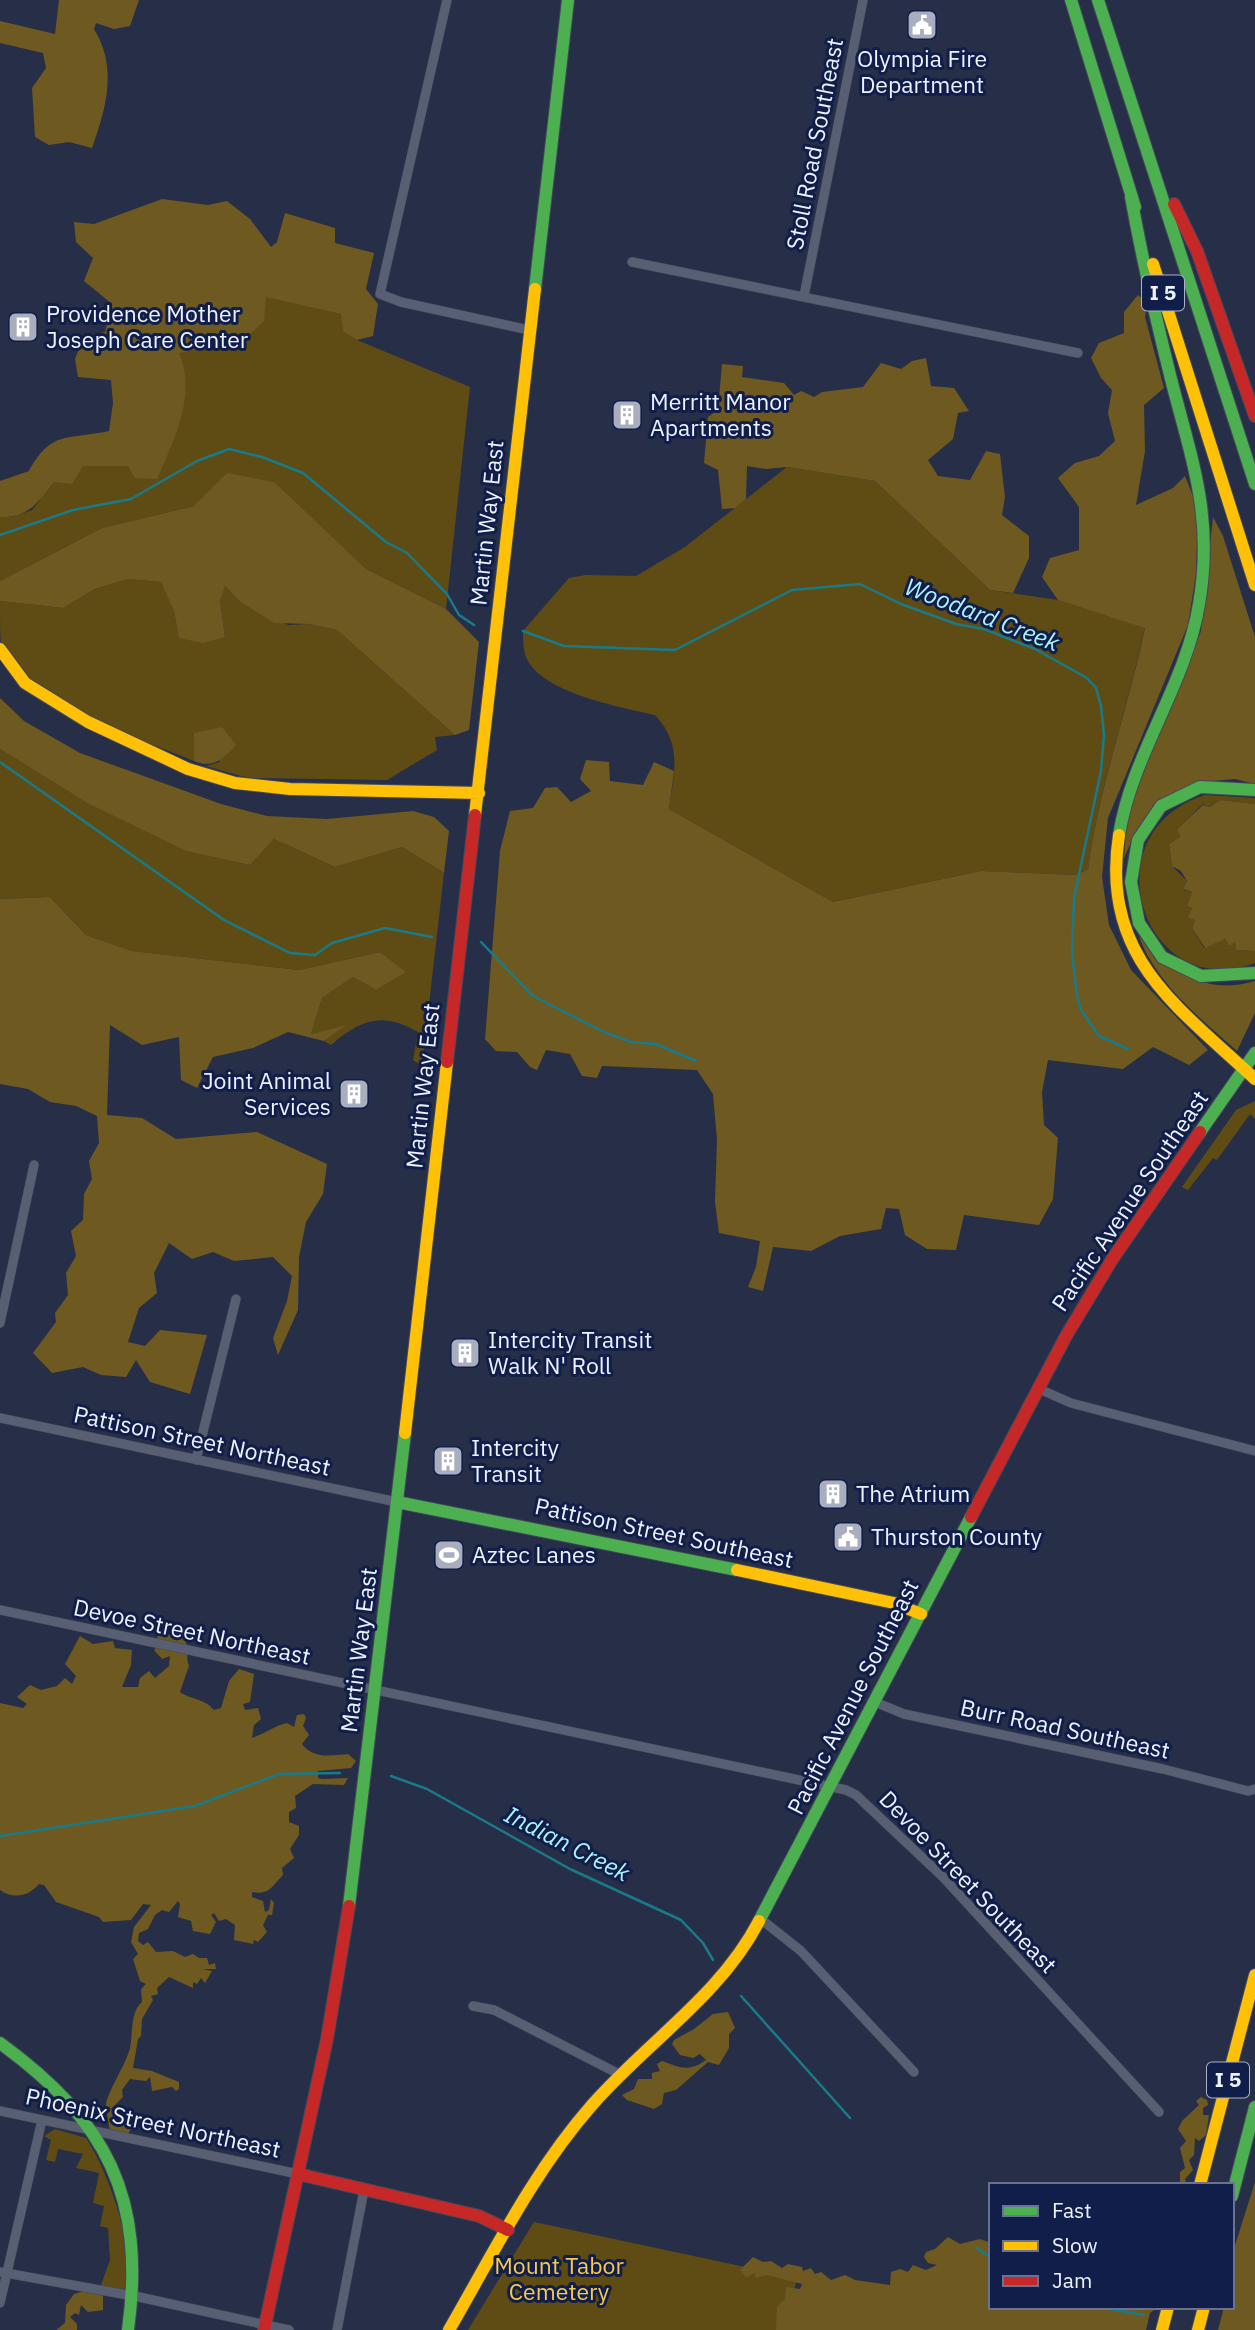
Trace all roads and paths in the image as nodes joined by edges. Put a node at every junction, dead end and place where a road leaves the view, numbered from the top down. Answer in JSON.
{"nodes":[{"id":1,"x":447,"y":0,"type":"edge"},
{"id":2,"x":568,"y":0,"type":"edge"},
{"id":3,"x":863,"y":0,"type":"edge"},
{"id":4,"x":1070,"y":0,"type":"edge"},
{"id":5,"x":1098,"y":0,"type":"edge"},
{"id":6,"x":1149,"y":155,"type":"junction"},
{"id":7,"x":1131,"y":197,"type":"junction"},
{"id":8,"x":632,"y":262,"type":"dead end"},
{"id":9,"x":804,"y":296,"type":"junction"},
{"id":10,"x":529,"y":330,"type":"junction"},
{"id":11,"x":1078,"y":353,"type":"dead end"},
{"id":12,"x":1255,"y":416,"type":"edge"},
{"id":13,"x":1255,"y":484,"type":"edge"},
{"id":14,"x":1255,"y":585,"type":"edge"},
{"id":15,"x":0,"y":649,"type":"edge"},
{"id":16,"x":1255,"y":790,"type":"edge"},
{"id":17,"x":479,"y":793,"type":"junction"},
{"id":18,"x":1255,"y":973,"type":"edge"},
{"id":19,"x":1255,"y":1053,"type":"edge"},
{"id":20,"x":1244,"y":1069,"type":"junction"},
{"id":21,"x":1255,"y":1079,"type":"edge"},
{"id":22,"x":34,"y":1165,"type":"dead end"},
{"id":23,"x":236,"y":1298,"type":"dead end"},
{"id":24,"x":0,"y":1322,"type":"edge"},
{"id":25,"x":1037,"y":1388,"type":"junction"},
{"id":26,"x":0,"y":1418,"type":"edge"},
{"id":27,"x":1255,"y":1451,"type":"edge"},
{"id":28,"x":196,"y":1460,"type":"junction"},
{"id":29,"x":397,"y":1502,"type":"junction"},
{"id":30,"x":0,"y":1611,"type":"edge"},
{"id":31,"x":921,"y":1614,"type":"junction"},
{"id":32,"x":375,"y":1690,"type":"junction"},
{"id":33,"x":875,"y":1702,"type":"junction"},
{"id":34,"x":831,"y":1787,"type":"junction"},
{"id":35,"x":1251,"y":1790,"type":"edge"},
{"id":36,"x":762,"y":1920,"type":"junction"},
{"id":37,"x":1255,"y":1975,"type":"edge"},
{"id":38,"x":473,"y":2006,"type":"dead end"},
{"id":39,"x":0,"y":2043,"type":"edge"},
{"id":40,"x":914,"y":2072,"type":"dead end"},
{"id":41,"x":620,"y":2074,"type":"junction"},
{"id":42,"x":1255,"y":2107,"type":"edge"},
{"id":43,"x":0,"y":2110,"type":"edge"},
{"id":44,"x":1158,"y":2112,"type":"dead end"},
{"id":45,"x":42,"y":2120,"type":"junction"},
{"id":46,"x":92,"y":2129,"type":"junction"},
{"id":47,"x":298,"y":2174,"type":"junction"},
{"id":48,"x":1201,"y":2183,"type":"edge"},
{"id":49,"x":1234,"y":2188,"type":"edge"},
{"id":50,"x":364,"y":2190,"type":"junction"},
{"id":51,"x":508,"y":2230,"type":"junction"},
{"id":52,"x":3,"y":2272,"type":"edge"},
{"id":53,"x":133,"y":2297,"type":"junction"},
{"id":54,"x":0,"y":2303,"type":"edge"},
{"id":55,"x":1167,"y":2309,"type":"edge"},
{"id":56,"x":1203,"y":2309,"type":"edge"},
{"id":57,"x":265,"y":2327,"type":"edge"},
{"id":58,"x":128,"y":2330,"type":"edge"},
{"id":59,"x":289,"y":2330,"type":"edge"},
{"id":60,"x":337,"y":2330,"type":"edge"},
{"id":61,"x":449,"y":2330,"type":"edge"},
{"id":62,"x":1162,"y":2330,"type":"edge"},
{"id":63,"x":1198,"y":2330,"type":"edge"}],
"edges":[{"from":1,"to":10,"type":"street"},
{"from":2,"to":10,"type":"main road","name":"Martin Way East"},
{"from":3,"to":9,"type":"street","name":"Stoll Road Southeast"},
{"from":4,"to":7,"type":"main road","number":"I 5"},
{"from":5,"to":6,"type":"main road","number":"I 5"},
{"from":6,"to":12,"type":"main road"},
{"from":6,"to":13,"type":"main road","number":"I 5"},
{"from":7,"to":14,"type":"main road","number":"I 5"},
{"from":7,"to":20,"type":"main road"},
{"from":8,"to":9,"type":"street"},
{"from":9,"to":11,"type":"street"},
{"from":10,"to":17,"type":"main road","name":"Martin Way East"},
{"from":15,"to":17,"type":"main road"},
{"from":16,"to":18,"type":"main road"},
{"from":17,"to":29,"type":"main road","name":"Martin Way East"},
{"from":19,"to":20,"type":"main road","name":"Pacific Avenue Southeast"},
{"from":20,"to":21,"type":"main road"},
{"from":20,"to":25,"type":"main road","name":"Pacific Avenue Southeast"},
{"from":22,"to":24,"type":"street"},
{"from":23,"to":28,"type":"street"},
{"from":25,"to":27,"type":"street"},
{"from":25,"to":31,"type":"main road","name":"Pacific Avenue Southeast"},
{"from":26,"to":28,"type":"street","name":"Pattison Street Northeast"},
{"from":28,"to":29,"type":"street","name":"Pattison Street Northeast"},
{"from":29,"to":31,"type":"main road","name":"Pattison Street Southeast"},
{"from":29,"to":32,"type":"main road","name":"Martin Way East"},
{"from":30,"to":32,"type":"street","name":"Devoe Street Northeast"},
{"from":31,"to":33,"type":"main road","name":"Pacific Avenue Southeast"},
{"from":32,"to":34,"type":"street","name":"Devoe Street Southeast"},
{"from":32,"to":47,"type":"main road","name":"Martin Way East"},
{"from":33,"to":34,"type":"main road","name":"Pacific Avenue Southeast"},
{"from":33,"to":35,"type":"street","name":"Burr Road Southeast"},
{"from":34,"to":36,"type":"main road","name":"Pacific Avenue Southeast"},
{"from":34,"to":44,"type":"street","name":"Devoe Street Southeast"},
{"from":36,"to":40,"type":"street"},
{"from":36,"to":41,"type":"main road","name":"Pacific Avenue Southeast"},
{"from":37,"to":48,"type":"main road","number":"I 5"},
{"from":38,"to":41,"type":"street"},
{"from":39,"to":46,"type":"main road"},
{"from":41,"to":51,"type":"main road","name":"Pacific Avenue Southeast"},
{"from":42,"to":49,"type":"main road","number":"I 5"},
{"from":43,"to":45,"type":"street","name":"Phoenix Street Northeast"},
{"from":45,"to":46,"type":"street","name":"Phoenix Street Northeast"},
{"from":45,"to":52,"type":"street"},
{"from":46,"to":47,"type":"street","name":"Phoenix Street Northeast"},
{"from":46,"to":53,"type":"main road"},
{"from":47,"to":50,"type":"main road"},
{"from":47,"to":57,"type":"main road","name":"Martin Way East"},
{"from":50,"to":51,"type":"main road"},
{"from":50,"to":60,"type":"street"},
{"from":51,"to":61,"type":"main road","name":"Pacific Avenue Southeast"},
{"from":52,"to":53,"type":"street"},
{"from":52,"to":54,"type":"street"},
{"from":53,"to":57,"type":"street"},
{"from":53,"to":58,"type":"main road"},
{"from":55,"to":62,"type":"main road"},
{"from":56,"to":63,"type":"main road"},
{"from":57,"to":59,"type":"street"}]}
